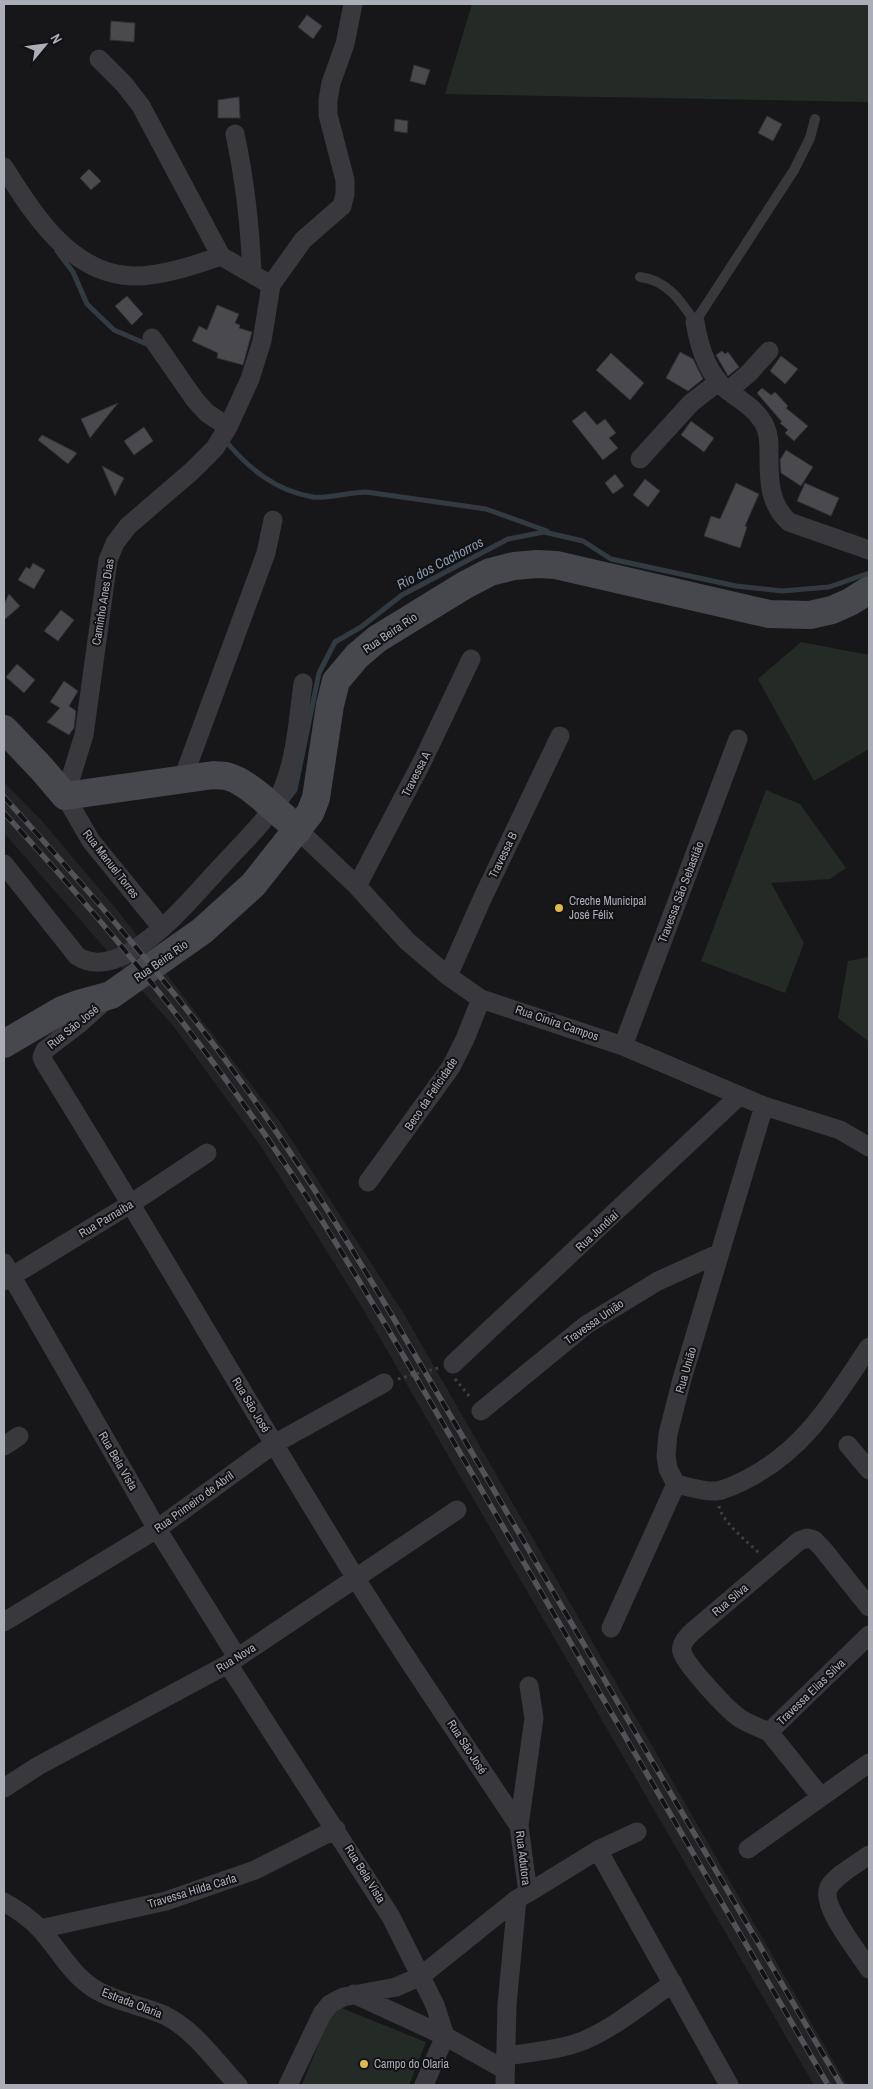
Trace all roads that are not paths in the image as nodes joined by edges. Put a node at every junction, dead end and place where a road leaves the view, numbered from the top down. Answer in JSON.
{"nodes":[{"id":1,"x":353,"y":4,"type":"edge"},
{"id":2,"x":99,"y":59,"type":"dead end"},
{"id":3,"x":815,"y":119,"type":"dead end"},
{"id":4,"x":235,"y":134,"type":"dead end"},
{"id":5,"x":4,"y":167,"type":"edge"},
{"id":6,"x":221,"y":256,"type":"junction"},
{"id":7,"x":252,"y":273,"type":"junction"},
{"id":8,"x":640,"y":277,"type":"dead end"},
{"id":9,"x":271,"y":286,"type":"junction"},
{"id":10,"x":695,"y":322,"type":"junction"},
{"id":11,"x":152,"y":338,"type":"dead end"},
{"id":12,"x":769,"y":351,"type":"dead end"},
{"id":13,"x":723,"y":386,"type":"junction"},
{"id":14,"x":227,"y":429,"type":"junction"},
{"id":15,"x":640,"y":458,"type":"dead end"},
{"id":16,"x":273,"y":520,"type":"dead end"},
{"id":17,"x":869,"y":550,"type":"edge"},
{"id":18,"x":869,"y":590,"type":"edge"},
{"id":19,"x":471,"y":659,"type":"dead end"},
{"id":20,"x":302,"y":684,"type":"dead end"},
{"id":21,"x":4,"y":729,"type":"edge"},
{"id":22,"x":560,"y":736,"type":"dead end"},
{"id":23,"x":738,"y":739,"type":"dead end"},
{"id":24,"x":182,"y":781,"type":"junction"},
{"id":25,"x":64,"y":796,"type":"junction"},
{"id":26,"x":285,"y":818,"type":"junction"},
{"id":27,"x":4,"y":864,"type":"edge"},
{"id":28,"x":357,"y":886,"type":"junction"},
{"id":29,"x":162,"y":928,"type":"junction"},
{"id":30,"x":448,"y":976,"type":"junction"},
{"id":31,"x":111,"y":995,"type":"junction"},
{"id":32,"x":481,"y":999,"type":"junction"},
{"id":33,"x":4,"y":1044,"type":"edge"},
{"id":34,"x":623,"y":1046,"type":"junction"},
{"id":35,"x":739,"y":1096,"type":"junction"},
{"id":36,"x":764,"y":1106,"type":"junction"},
{"id":37,"x":869,"y":1146,"type":"edge"},
{"id":38,"x":207,"y":1153,"type":"dead end"},
{"id":39,"x":368,"y":1182,"type":"dead end"},
{"id":40,"x":132,"y":1203,"type":"junction"},
{"id":41,"x":720,"y":1253,"type":"junction"},
{"id":42,"x":6,"y":1273,"type":"edge"},
{"id":43,"x":869,"y":1348,"type":"edge"},
{"id":44,"x":449,"y":1366,"type":"road end"},
{"id":45,"x":384,"y":1383,"type":"road end"},
{"id":46,"x":481,"y":1411,"type":"road end"},
{"id":47,"x":274,"y":1444,"type":"junction"},
{"id":48,"x":848,"y":1445,"type":"dead end"},
{"id":49,"x":869,"y":1470,"type":"edge"},
{"id":50,"x":676,"y":1484,"type":"junction"},
{"id":51,"x":457,"y":1510,"type":"dead end"},
{"id":52,"x":157,"y":1529,"type":"junction"},
{"id":53,"x":356,"y":1579,"type":"junction"},
{"id":54,"x":869,"y":1607,"type":"edge"},
{"id":55,"x":4,"y":1622,"type":"edge"},
{"id":56,"x":611,"y":1628,"type":"dead end"},
{"id":57,"x":869,"y":1635,"type":"edge"},
{"id":58,"x":233,"y":1661,"type":"junction"},
{"id":59,"x":529,"y":1686,"type":"dead end"},
{"id":60,"x":769,"y":1732,"type":"junction"},
{"id":61,"x":869,"y":1764,"type":"edge"},
{"id":62,"x":4,"y":1788,"type":"edge"},
{"id":63,"x":821,"y":1797,"type":"junction"},
{"id":64,"x":519,"y":1826,"type":"junction"},
{"id":65,"x":336,"y":1830,"type":"junction"},
{"id":66,"x":637,"y":1832,"type":"dead end"},
{"id":67,"x":598,"y":1850,"type":"junction"},
{"id":68,"x":748,"y":1850,"type":"dead end"},
{"id":69,"x":869,"y":1855,"type":"edge"},
{"id":70,"x":523,"y":1896,"type":"junction"},
{"id":71,"x":4,"y":1902,"type":"edge"},
{"id":72,"x":40,"y":1929,"type":"junction"},
{"id":73,"x":869,"y":1969,"type":"edge"},
{"id":74,"x":420,"y":1976,"type":"junction"},
{"id":75,"x":673,"y":1983,"type":"junction"},
{"id":76,"x":354,"y":1994,"type":"junction"},
{"id":77,"x":445,"y":2036,"type":"junction"},
{"id":78,"x":505,"y":2071,"type":"edge"},
{"id":79,"x":238,"y":2085,"type":"edge"},
{"id":80,"x":288,"y":2085,"type":"edge"},
{"id":81,"x":424,"y":2085,"type":"edge"},
{"id":82,"x":729,"y":2085,"type":"edge"}],
"edges":[{"from":1,"to":9,"type":"street"},
{"from":2,"to":6,"type":"street"},
{"from":3,"to":10,"type":"lane"},
{"from":4,"to":7,"type":"street"},
{"from":5,"to":6,"type":"street"},
{"from":6,"to":7,"type":"street"},
{"from":7,"to":9,"type":"street"},
{"from":8,"to":10,"type":"lane"},
{"from":9,"to":14,"type":"street"},
{"from":10,"to":13,"type":"street"},
{"from":11,"to":14,"type":"street"},
{"from":12,"to":13,"type":"street"},
{"from":13,"to":15,"type":"street"},
{"from":13,"to":17,"type":"street"},
{"from":14,"to":25,"type":"street","name":"Caminho Anes Dias"},
{"from":16,"to":24,"type":"street"},
{"from":18,"to":26,"type":"street","name":"Rua Beira Rio"},
{"from":19,"to":28,"type":"street","name":"Travessa A"},
{"from":20,"to":26,"type":"street"},
{"from":21,"to":25,"type":"street"},
{"from":22,"to":30,"type":"street","name":"Travessa B"},
{"from":23,"to":34,"type":"street","name":"Travessa São Sebastião"},
{"from":24,"to":25,"type":"street"},
{"from":24,"to":26,"type":"street"},
{"from":25,"to":29,"type":"street","name":"Rua Manuel Torres"},
{"from":26,"to":28,"type":"street","name":"Rua Cinira Campos"},
{"from":26,"to":29,"type":"street"},
{"from":26,"to":31,"type":"street","name":"Rua Beira Rio"},
{"from":27,"to":29,"type":"street"},
{"from":28,"to":30,"type":"street","name":"Rua Cinira Campos"},
{"from":30,"to":32,"type":"street","name":"Rua Cinira Campos"},
{"from":31,"to":33,"type":"street","name":"Rua Beira Rio"},
{"from":31,"to":40,"type":"street","name":"Rua São José"},
{"from":32,"to":34,"type":"street","name":"Rua Cinira Campos"},
{"from":32,"to":39,"type":"street","name":"Beco da Felicidade"},
{"from":34,"to":35,"type":"street","name":"Rua Cinira Campos"},
{"from":35,"to":36,"type":"street","name":"Rua Cinira Campos"},
{"from":35,"to":44,"type":"street","name":"Rua Jundiaí"},
{"from":36,"to":37,"type":"street","name":"Rua Cinira Campos"},
{"from":36,"to":41,"type":"street","name":"Rua União"},
{"from":38,"to":40,"type":"street","name":"Rua Parnaíba"},
{"from":40,"to":42,"type":"street","name":"Rua Parnaíba"},
{"from":40,"to":47,"type":"street","name":"Rua São José"},
{"from":41,"to":46,"type":"street","name":"Travessa União"},
{"from":41,"to":50,"type":"street","name":"Rua União"},
{"from":42,"to":52,"type":"street","name":"Rua Bela Vista"},
{"from":43,"to":50,"type":"street"},
{"from":45,"to":47,"type":"street","name":"Rua Primeiro de Abril"},
{"from":47,"to":52,"type":"street","name":"Rua Primeiro de Abril"},
{"from":47,"to":53,"type":"street","name":"Rua São José"},
{"from":48,"to":49,"type":"street"},
{"from":50,"to":56,"type":"street"},
{"from":51,"to":53,"type":"street","name":"Rua Nova"},
{"from":52,"to":55,"type":"street","name":"Rua Primeiro de Abril"},
{"from":52,"to":58,"type":"street","name":"Rua Bela Vista"},
{"from":53,"to":58,"type":"street","name":"Rua Nova"},
{"from":53,"to":64,"type":"street","name":"Rua São José"},
{"from":54,"to":60,"type":"street","name":"Rua Silva"},
{"from":57,"to":60,"type":"street","name":"Travessa Elias Silva"},
{"from":58,"to":62,"type":"street","name":"Rua Nova"},
{"from":58,"to":65,"type":"street","name":"Rua Bela Vista"},
{"from":59,"to":64,"type":"street","name":"Rua Adutora"},
{"from":60,"to":63,"type":"street","name":"Travessa Elias Silva"},
{"from":61,"to":63,"type":"street"},
{"from":63,"to":68,"type":"street"},
{"from":64,"to":70,"type":"street","name":"Rua Adutora"},
{"from":65,"to":72,"type":"street","name":"Travessa Hilda Carla"},
{"from":65,"to":74,"type":"street","name":"Rua Bela Vista"},
{"from":66,"to":67,"type":"street"},
{"from":67,"to":70,"type":"street"},
{"from":67,"to":75,"type":"street"},
{"from":69,"to":73,"type":"street"},
{"from":70,"to":74,"type":"street"},
{"from":70,"to":78,"type":"street","name":"Rua Adutora"},
{"from":71,"to":72,"type":"street","name":"Estrada Olaria"},
{"from":72,"to":79,"type":"street","name":"Estrada Olaria"},
{"from":74,"to":76,"type":"street"},
{"from":74,"to":77,"type":"street","name":"Rua Bela Vista"},
{"from":75,"to":78,"type":"street"},
{"from":75,"to":82,"type":"street"},
{"from":76,"to":77,"type":"street"},
{"from":76,"to":80,"type":"street"},
{"from":77,"to":78,"type":"street"},
{"from":77,"to":81,"type":"street"}]}
